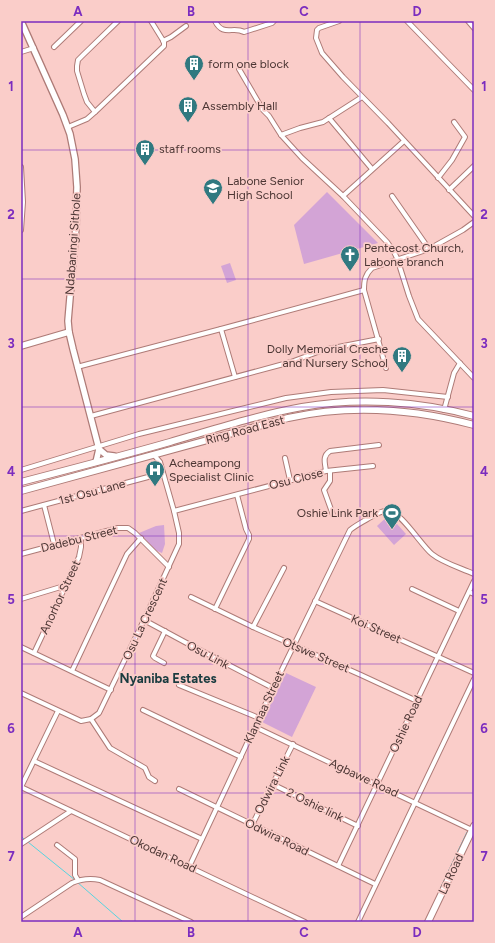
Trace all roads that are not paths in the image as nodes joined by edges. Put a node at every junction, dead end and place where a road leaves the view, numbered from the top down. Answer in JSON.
{"nodes":[{"id":1,"x":21,"y":21,"type":"edge"},
{"id":2,"x":81,"y":21,"type":"edge"},
{"id":3,"x":118,"y":21,"type":"edge"},
{"id":4,"x":151,"y":21,"type":"edge"},
{"id":5,"x":215,"y":21,"type":"edge"},
{"id":6,"x":274,"y":21,"type":"edge"},
{"id":7,"x":340,"y":21,"type":"edge"},
{"id":8,"x":407,"y":21,"type":"edge"},
{"id":9,"x":468,"y":21,"type":"edge"},
{"id":10,"x":186,"y":26,"type":"dead end"},
{"id":11,"x":474,"y":28,"type":"edge"},
{"id":12,"x":163,"y":41,"type":"junction"},
{"id":13,"x":54,"y":47,"type":"dead end"},
{"id":14,"x":34,"y":48,"type":"junction"},
{"id":15,"x":21,"y":52,"type":"edge"},
{"id":16,"x":239,"y":69,"type":"dead end"},
{"id":17,"x":474,"y":90,"type":"edge"},
{"id":18,"x":362,"y":97,"type":"junction"},
{"id":19,"x":95,"y":112,"type":"junction"},
{"id":20,"x":329,"y":118,"type":"junction"},
{"id":21,"x":454,"y":122,"type":"dead end"},
{"id":22,"x":68,"y":127,"type":"junction"},
{"id":23,"x":281,"y":135,"type":"junction"},
{"id":24,"x":404,"y":140,"type":"junction"},
{"id":25,"x":474,"y":166,"type":"edge"},
{"id":26,"x":21,"y":167,"type":"edge"},
{"id":27,"x":372,"y":169,"type":"junction"},
{"id":28,"x":438,"y":178,"type":"junction"},
{"id":29,"x":449,"y":190,"type":"junction"},
{"id":30,"x":343,"y":196,"type":"junction"},
{"id":31,"x":392,"y":196,"type":"dead end"},
{"id":32,"x":474,"y":216,"type":"edge"},
{"id":33,"x":474,"y":222,"type":"edge"},
{"id":34,"x":21,"y":230,"type":"edge"},
{"id":35,"x":429,"y":249,"type":"junction"},
{"id":36,"x":397,"y":258,"type":"junction"},
{"id":37,"x":364,"y":290,"type":"junction"},
{"id":38,"x":220,"y":329,"type":"junction"},
{"id":39,"x":69,"y":332,"type":"junction"},
{"id":40,"x":379,"y":339,"type":"junction"},
{"id":41,"x":21,"y":346,"type":"edge"},
{"id":42,"x":460,"y":363,"type":"junction"},
{"id":43,"x":77,"y":367,"type":"junction"},
{"id":44,"x":386,"y":368,"type":"dead end"},
{"id":45,"x":235,"y":377,"type":"junction"},
{"id":46,"x":474,"y":378,"type":"edge"},
{"id":47,"x":448,"y":397,"type":"junction"},
{"id":48,"x":377,"y":402,"type":"junction"},
{"id":49,"x":377,"y":410,"type":"junction"},
{"id":50,"x":444,"y":410,"type":"junction"},
{"id":51,"x":90,"y":416,"type":"junction"},
{"id":52,"x":474,"y":416,"type":"edge"},
{"id":53,"x":474,"y":425,"type":"edge"},
{"id":54,"x":379,"y":446,"type":"dead end"},
{"id":55,"x":98,"y":448,"type":"junction"},
{"id":56,"x":163,"y":453,"type":"junction"},
{"id":57,"x":154,"y":455,"type":"junction"},
{"id":58,"x":114,"y":456,"type":"junction"},
{"id":59,"x":286,"y":458,"type":"dead end"},
{"id":60,"x":96,"y":462,"type":"junction"},
{"id":61,"x":160,"y":462,"type":"junction"},
{"id":62,"x":373,"y":466,"type":"dead end"},
{"id":63,"x":21,"y":470,"type":"edge"},
{"id":64,"x":328,"y":471,"type":"junction"},
{"id":65,"x":163,"y":473,"type":"junction"},
{"id":66,"x":290,"y":480,"type":"junction"},
{"id":67,"x":21,"y":482,"type":"edge"},
{"id":68,"x":21,"y":491,"type":"edge"},
{"id":69,"x":237,"y":495,"type":"junction"},
{"id":70,"x":44,"y":505,"type":"junction"},
{"id":71,"x":21,"y":511,"type":"edge"},
{"id":72,"x":174,"y":511,"type":"junction"},
{"id":73,"x":334,"y":515,"type":"dead end"},
{"id":74,"x":81,"y":538,"type":"junction"},
{"id":75,"x":141,"y":538,"type":"junction"},
{"id":76,"x":54,"y":544,"type":"junction"},
{"id":77,"x":21,"y":554,"type":"edge"},
{"id":78,"x":169,"y":567,"type":"junction"},
{"id":79,"x":284,"y":568,"type":"dead end"},
{"id":80,"x":474,"y":574,"type":"edge"},
{"id":81,"x":474,"y":581,"type":"edge"},
{"id":82,"x":64,"y":586,"type":"junction"},
{"id":83,"x":412,"y":589,"type":"dead end"},
{"id":84,"x":469,"y":592,"type":"junction"},
{"id":85,"x":474,"y":594,"type":"edge"},
{"id":86,"x":191,"y":598,"type":"dead end"},
{"id":87,"x":21,"y":599,"type":"edge"},
{"id":88,"x":316,"y":600,"type":"junction"},
{"id":89,"x":216,"y":609,"type":"junction"},
{"id":90,"x":459,"y":611,"type":"junction"},
{"id":91,"x":144,"y":620,"type":"junction"},
{"id":92,"x":253,"y":627,"type":"junction"},
{"id":93,"x":165,"y":632,"type":"junction"},
{"id":94,"x":294,"y":645,"type":"junction"},
{"id":95,"x":21,"y":647,"type":"edge"},
{"id":96,"x":34,"y":653,"type":"junction"},
{"id":97,"x":438,"y":656,"type":"junction"},
{"id":98,"x":164,"y":663,"type":"dead end"},
{"id":99,"x":72,"y":671,"type":"junction"},
{"id":100,"x":474,"y":673,"type":"edge"},
{"id":101,"x":474,"y":679,"type":"edge"},
{"id":102,"x":179,"y":685,"type":"dead end"},
{"id":103,"x":273,"y":688,"type":"junction"},
{"id":104,"x":111,"y":690,"type":"junction"},
{"id":105,"x":21,"y":693,"type":"edge"},
{"id":106,"x":416,"y":701,"type":"junction"},
{"id":107,"x":143,"y":710,"type":"dead end"},
{"id":108,"x":58,"y":711,"type":"junction"},
{"id":109,"x":259,"y":718,"type":"junction"},
{"id":110,"x":90,"y":719,"type":"junction"},
{"id":111,"x":255,"y":727,"type":"junction"},
{"id":112,"x":293,"y":744,"type":"junction"},
{"id":113,"x":241,"y":757,"type":"junction"},
{"id":114,"x":34,"y":761,"type":"junction"},
{"id":115,"x":155,"y":781,"type":"dead end"},
{"id":116,"x":272,"y":784,"type":"junction"},
{"id":117,"x":378,"y":785,"type":"junction"},
{"id":118,"x":21,"y":787,"type":"edge"},
{"id":119,"x":179,"y":789,"type":"dead end"},
{"id":120,"x":415,"y":802,"type":"junction"},
{"id":121,"x":216,"y":808,"type":"junction"},
{"id":122,"x":71,"y":811,"type":"junction"},
{"id":123,"x":252,"y":825,"type":"junction"},
{"id":124,"x":358,"y":826,"type":"junction"},
{"id":125,"x":473,"y":828,"type":"edge"},
{"id":126,"x":202,"y":840,"type":"junction"},
{"id":127,"x":22,"y":844,"type":"edge"},
{"id":128,"x":57,"y":845,"type":"dead end"},
{"id":129,"x":189,"y":866,"type":"junction"},
{"id":130,"x":338,"y":866,"type":"junction"},
{"id":131,"x":77,"y":880,"type":"junction"},
{"id":132,"x":375,"y":884,"type":"junction"},
{"id":133,"x":21,"y":917,"type":"edge"},
{"id":134,"x":191,"y":922,"type":"edge"},
{"id":135,"x":305,"y":922,"type":"edge"},
{"id":136,"x":358,"y":922,"type":"edge"},
{"id":137,"x":428,"y":922,"type":"edge"}],
"edges":[{"from":1,"to":14,"type":"street","name":"Ndabaningi Sithole"},
{"from":2,"to":13,"type":"street"},
{"from":3,"to":19,"type":"street"},
{"from":4,"to":12,"type":"street"},
{"from":5,"to":6,"type":"street"},
{"from":7,"to":18,"type":"street"},
{"from":8,"to":17,"type":"street"},
{"from":9,"to":11,"type":"street"},
{"from":10,"to":12,"type":"street"},
{"from":12,"to":19,"type":"street"},
{"from":14,"to":15,"type":"street"},
{"from":14,"to":22,"type":"street","name":"Ndabaningi Sithole"},
{"from":16,"to":23,"type":"street"},
{"from":18,"to":20,"type":"street"},
{"from":18,"to":24,"type":"street"},
{"from":19,"to":22,"type":"street"},
{"from":20,"to":23,"type":"street"},
{"from":20,"to":27,"type":"street"},
{"from":21,"to":28,"type":"street"},
{"from":22,"to":39,"type":"street","name":"Ndabaningi Sithole"},
{"from":23,"to":30,"type":"street"},
{"from":24,"to":27,"type":"street"},
{"from":24,"to":28,"type":"street"},
{"from":25,"to":29,"type":"street"},
{"from":26,"to":34,"type":"street"},
{"from":27,"to":30,"type":"street"},
{"from":28,"to":29,"type":"street"},
{"from":29,"to":32,"type":"street"},
{"from":30,"to":36,"type":"street"},
{"from":31,"to":35,"type":"street"},
{"from":33,"to":35,"type":"street"},
{"from":35,"to":36,"type":"street"},
{"from":36,"to":37,"type":"street"},
{"from":36,"to":42,"type":"street"},
{"from":37,"to":38,"type":"street"},
{"from":37,"to":40,"type":"street"},
{"from":38,"to":43,"type":"street"},
{"from":38,"to":45,"type":"street"},
{"from":39,"to":41,"type":"street"},
{"from":39,"to":43,"type":"street","name":"Ndabaningi Sithole"},
{"from":40,"to":44,"type":"street"},
{"from":40,"to":45,"type":"street"},
{"from":42,"to":46,"type":"street"},
{"from":42,"to":47,"type":"street"},
{"from":43,"to":51,"type":"street","name":"Ndabaningi Sithole"},
{"from":45,"to":51,"type":"street"},
{"from":47,"to":50,"type":"street"},
{"from":47,"to":55,"type":"street"},
{"from":48,"to":49,"type":"main road"},
{"from":48,"to":50,"type":"main road","name":"Ring Road East"},
{"from":48,"to":58,"type":"main road","name":"Ring Road East"},
{"from":49,"to":53,"type":"main road","name":"Ring Road East"},
{"from":49,"to":56,"type":"main road","name":"Ring Road East"},
{"from":50,"to":52,"type":"main road","name":"Ring Road East"},
{"from":51,"to":55,"type":"street","name":"Ndabaningi Sithole"},
{"from":54,"to":64,"type":"street"},
{"from":55,"to":58,"type":"street"},
{"from":55,"to":60,"type":"street","name":"Ndabaningi Sithole"},
{"from":55,"to":63,"type":"street"},
{"from":56,"to":57,"type":"main road","name":"Ring Road East"},
{"from":56,"to":61,"type":"street"},
{"from":57,"to":61,"type":"street","name":"Osu La Crescent"},
{"from":57,"to":68,"type":"main road","name":"Ring Road East"},
{"from":58,"to":60,"type":"main road","name":"Ring Road East"},
{"from":59,"to":66,"type":"street"},
{"from":60,"to":67,"type":"main road","name":"Ring Road East"},
{"from":61,"to":65,"type":"street","name":"Osu La Crescent"},
{"from":62,"to":64,"type":"street","name":"Osu Close"},
{"from":64,"to":66,"type":"street","name":"Osu Close"},
{"from":64,"to":73,"type":"street"},
{"from":65,"to":70,"type":"street","name":"1st Osu Lane"},
{"from":65,"to":72,"type":"street","name":"Osu La Crescent"},
{"from":66,"to":69,"type":"street","name":"Osu Close"},
{"from":69,"to":72,"type":"street","name":"Osu Close"},
{"from":69,"to":89,"type":"street"},
{"from":70,"to":71,"type":"street","name":"1st Osu Lane"},
{"from":70,"to":76,"type":"street"},
{"from":72,"to":78,"type":"street","name":"Osu La Crescent"},
{"from":74,"to":75,"type":"street","name":"Dadebu Street"},
{"from":74,"to":76,"type":"street","name":"Dadebu Street"},
{"from":74,"to":82,"type":"street","name":"Anorhor Street"},
{"from":75,"to":78,"type":"street","name":"Dadebu Street"},
{"from":75,"to":99,"type":"street"},
{"from":76,"to":77,"type":"street","name":"Dadebu Street"},
{"from":78,"to":91,"type":"street","name":"Osu La Crescent"},
{"from":79,"to":92,"type":"street"},
{"from":80,"to":88,"type":"street","name":"Klannaa Street"},
{"from":81,"to":84,"type":"street","name":"Oshie Road"},
{"from":82,"to":87,"type":"street"},
{"from":82,"to":96,"type":"street","name":"Anorhor Street"},
{"from":83,"to":90,"type":"street"},
{"from":84,"to":85,"type":"street"},
{"from":84,"to":90,"type":"street","name":"Oshie Road"},
{"from":86,"to":89,"type":"street","name":"Otswe Street"},
{"from":88,"to":94,"type":"street","name":"Klannaa Street"},
{"from":88,"to":97,"type":"street","name":"Koi Street"},
{"from":89,"to":92,"type":"street","name":"Otswe Street"},
{"from":90,"to":97,"type":"street","name":"Oshie Road"},
{"from":91,"to":93,"type":"street","name":"Osu Link"},
{"from":91,"to":104,"type":"street","name":"Osu La Crescent"},
{"from":92,"to":94,"type":"street","name":"Otswe Street"},
{"from":93,"to":98,"type":"street"},
{"from":93,"to":103,"type":"street","name":"Osu Link"},
{"from":94,"to":103,"type":"street","name":"Klannaa Street"},
{"from":94,"to":106,"type":"street","name":"Otswe Street"},
{"from":95,"to":96,"type":"street"},
{"from":96,"to":99,"type":"street"},
{"from":97,"to":100,"type":"street","name":"Koi Street"},
{"from":97,"to":106,"type":"street","name":"Oshie Road"},
{"from":99,"to":104,"type":"street"},
{"from":101,"to":120,"type":"street"},
{"from":102,"to":109,"type":"street"},
{"from":103,"to":109,"type":"street","name":"Klannaa Street"},
{"from":104,"to":110,"type":"street","name":"Osu La Crescent"},
{"from":105,"to":108,"type":"street"},
{"from":106,"to":117,"type":"street","name":"Oshie Road"},
{"from":107,"to":113,"type":"street"},
{"from":108,"to":110,"type":"street"},
{"from":108,"to":114,"type":"street","name":"Okodan Road"},
{"from":109,"to":111,"type":"street","name":"Klannaa Street"},
{"from":110,"to":115,"type":"street"},
{"from":111,"to":112,"type":"street","name":"Agbawe Road"},
{"from":111,"to":113,"type":"street","name":"Klannaa Street"},
{"from":112,"to":116,"type":"street","name":"Odwira Link"},
{"from":112,"to":117,"type":"street","name":"Agbawe Road"},
{"from":113,"to":121,"type":"street","name":"Klannaa Street"},
{"from":114,"to":118,"type":"street","name":"Okodan Road"},
{"from":114,"to":126,"type":"street"},
{"from":116,"to":123,"type":"street","name":"Odwira Link"},
{"from":116,"to":124,"type":"street","name":"2 Oshie link"},
{"from":117,"to":120,"type":"street","name":"Agbawe Road"},
{"from":117,"to":124,"type":"street","name":"Oshie Road"},
{"from":118,"to":122,"type":"street","name":"Okodan Road"},
{"from":119,"to":121,"type":"street","name":"Odwira Road"},
{"from":120,"to":125,"type":"street","name":"Agbawe Road"},
{"from":120,"to":132,"type":"street"},
{"from":121,"to":123,"type":"street","name":"Odwira Road"},
{"from":121,"to":126,"type":"street","name":"Klannaa Street"},
{"from":122,"to":127,"type":"street"},
{"from":122,"to":129,"type":"street","name":"Okodan Road"},
{"from":123,"to":130,"type":"street","name":"Odwira Road"},
{"from":124,"to":130,"type":"street","name":"Oshie Road"},
{"from":125,"to":137,"type":"main road","name":"La Road"},
{"from":126,"to":129,"type":"street","name":"Klannaa Street"},
{"from":128,"to":131,"type":"street"},
{"from":129,"to":135,"type":"street","name":"Okodan Road"},
{"from":130,"to":132,"type":"street","name":"Odwira Road"},
{"from":131,"to":133,"type":"street"},
{"from":131,"to":134,"type":"street"},
{"from":132,"to":136,"type":"street"}]}
